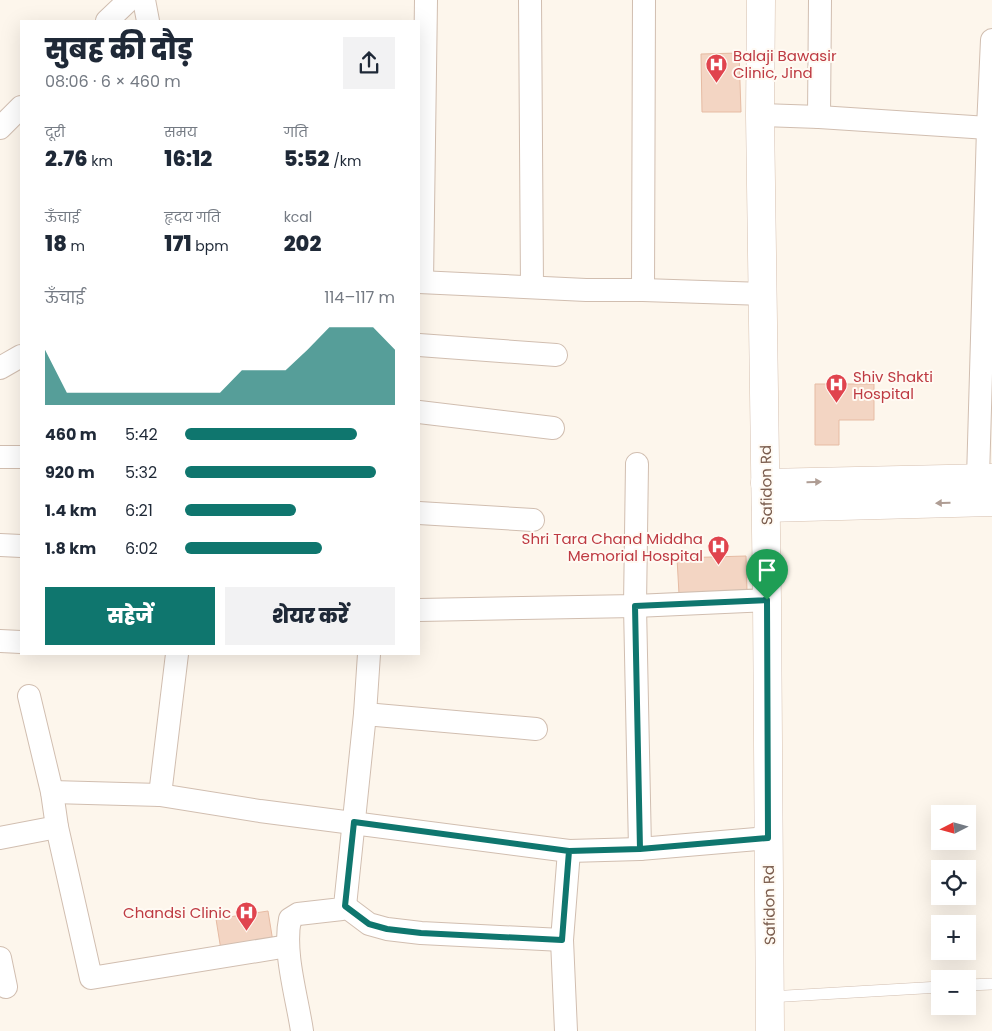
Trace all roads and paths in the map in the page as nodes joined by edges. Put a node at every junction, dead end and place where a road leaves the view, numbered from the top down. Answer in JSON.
{"nodes":[{"id":1,"x":129,"y":0,"type":"edge"},
{"id":2,"x":144,"y":0,"type":"edge"},
{"id":3,"x":426,"y":0,"type":"edge"},
{"id":4,"x":530,"y":0,"type":"edge"},
{"id":5,"x":644,"y":0,"type":"edge"},
{"id":6,"x":761,"y":0,"type":"edge"},
{"id":7,"x":820,"y":0,"type":"edge"},
{"id":8,"x":109,"y":20,"type":"edge"},
{"id":9,"x":148,"y":20,"type":"edge"},
{"id":10,"x":992,"y":40,"type":"edge"},
{"id":11,"x":20,"y":108,"type":"edge"},
{"id":12,"x":760,"y":115,"type":"junction"},
{"id":13,"x":819,"y":117,"type":"junction"},
{"id":14,"x":0,"y":128,"type":"edge"},
{"id":15,"x":988,"y":128,"type":"junction"},
{"id":16,"x":421,"y":282,"type":"edge"},
{"id":17,"x":532,"y":287,"type":"junction"},
{"id":18,"x":643,"y":290,"type":"junction"},
{"id":19,"x":764,"y":294,"type":"junction"},
{"id":20,"x":420,"y":345,"type":"edge"},
{"id":21,"x":556,"y":355,"type":"dead end"},
{"id":22,"x":420,"y":412,"type":"edge"},
{"id":23,"x":553,"y":428,"type":"dead end"},
{"id":24,"x":0,"y":457,"type":"edge"},
{"id":25,"x":20,"y":457,"type":"edge"},
{"id":26,"x":637,"y":464,"type":"dead end"},
{"id":27,"x":985,"y":478,"type":"edge"},
{"id":28,"x":766,"y":495,"type":"junction"},
{"id":29,"x":992,"y":502,"type":"edge"},
{"id":30,"x":420,"y":513,"type":"edge"},
{"id":31,"x":533,"y":520,"type":"dead end"},
{"id":32,"x":0,"y":545,"type":"edge"},
{"id":33,"x":20,"y":546,"type":"edge"},
{"id":34,"x":767,"y":600,"type":"junction"},
{"id":35,"x":635,"y":606,"type":"junction"},
{"id":36,"x":420,"y":610,"type":"edge"},
{"id":37,"x":0,"y":641,"type":"edge"},
{"id":38,"x":20,"y":642,"type":"edge"},
{"id":39,"x":177,"y":655,"type":"edge"},
{"id":40,"x":369,"y":655,"type":"edge"},
{"id":41,"x":29,"y":696,"type":"dead end"},
{"id":42,"x":365,"y":714,"type":"junction"},
{"id":43,"x":536,"y":730,"type":"dead end"},
{"id":44,"x":52,"y":792,"type":"junction"},
{"id":45,"x":160,"y":795,"type":"junction"},
{"id":46,"x":354,"y":822,"type":"junction"},
{"id":47,"x":57,"y":827,"type":"junction"},
{"id":48,"x":0,"y":838,"type":"edge"},
{"id":49,"x":768,"y":838,"type":"junction"},
{"id":50,"x":640,"y":849,"type":"junction"},
{"id":51,"x":569,"y":851,"type":"junction"},
{"id":52,"x":345,"y":906,"type":"junction"},
{"id":53,"x":562,"y":940,"type":"junction"},
{"id":54,"x":288,"y":946,"type":"junction"},
{"id":55,"x":0,"y":958,"type":"edge"},
{"id":56,"x":992,"y":984,"type":"edge"},
{"id":57,"x":976,"y":985,"type":"edge"},
{"id":58,"x":6,"y":987,"type":"dead end"},
{"id":59,"x":931,"y":987,"type":"edge"},
{"id":60,"x":770,"y":996,"type":"junction"},
{"id":61,"x":302,"y":1031,"type":"edge"},
{"id":62,"x":566,"y":1031,"type":"edge"},
{"id":63,"x":770,"y":1031,"type":"edge"}],
"edges":[{"from":1,"to":8,"type":"street"},
{"from":2,"to":9,"type":"street"},
{"from":3,"to":16,"type":"street"},
{"from":4,"to":17,"type":"street"},
{"from":5,"to":18,"type":"street"},
{"from":6,"to":12,"type":"main road","name":"Safidon Rd"},
{"from":7,"to":13,"type":"street"},
{"from":10,"to":15,"type":"street"},
{"from":11,"to":14,"type":"street"},
{"from":12,"to":13,"type":"street"},
{"from":12,"to":19,"type":"main road","name":"Safidon Rd"},
{"from":13,"to":15,"type":"street"},
{"from":15,"to":27,"type":"street"},
{"from":16,"to":17,"type":"street"},
{"from":17,"to":18,"type":"street"},
{"from":18,"to":19,"type":"street"},
{"from":19,"to":28,"type":"main road","name":"Safidon Rd"},
{"from":20,"to":21,"type":"street"},
{"from":22,"to":23,"type":"street"},
{"from":24,"to":25,"type":"street"},
{"from":26,"to":35,"type":"street"},
{"from":28,"to":27,"type":"main road","one_way":true},
{"from":29,"to":28,"type":"main road","one_way":true},
{"from":28,"to":34,"type":"main road","name":"Safidon Rd"},
{"from":30,"to":31,"type":"street"},
{"from":32,"to":33,"type":"street"},
{"from":34,"to":35,"type":"street"},
{"from":34,"to":49,"type":"main road","name":"Safidon Rd"},
{"from":35,"to":36,"type":"street"},
{"from":35,"to":50,"type":"street"},
{"from":37,"to":38,"type":"street"},
{"from":39,"to":45,"type":"street"},
{"from":40,"to":42,"type":"street"},
{"from":41,"to":44,"type":"street"},
{"from":42,"to":43,"type":"street"},
{"from":42,"to":46,"type":"street"},
{"from":44,"to":45,"type":"street"},
{"from":44,"to":47,"type":"street"},
{"from":45,"to":46,"type":"street"},
{"from":46,"to":51,"type":"street"},
{"from":46,"to":52,"type":"street"},
{"from":47,"to":48,"type":"street"},
{"from":47,"to":54,"type":"street"},
{"from":49,"to":50,"type":"street"},
{"from":49,"to":60,"type":"main road","name":"Safidon Rd"},
{"from":50,"to":51,"type":"street"},
{"from":51,"to":53,"type":"street"},
{"from":52,"to":53,"type":"street"},
{"from":52,"to":54,"type":"street"},
{"from":53,"to":62,"type":"street"},
{"from":54,"to":61,"type":"street"},
{"from":55,"to":58,"type":"street"},
{"from":56,"to":57,"type":"lane"},
{"from":59,"to":60,"type":"lane"},
{"from":60,"to":63,"type":"main road","name":"Safidon Rd"}]}
